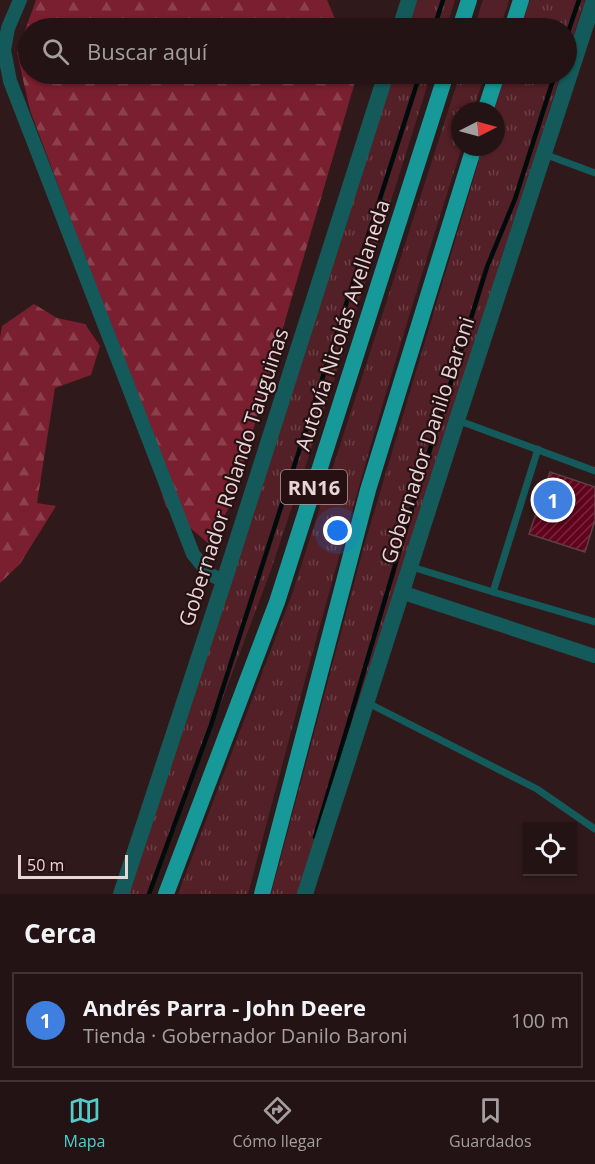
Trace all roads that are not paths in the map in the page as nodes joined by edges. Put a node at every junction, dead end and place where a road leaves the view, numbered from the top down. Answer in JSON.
{"nodes":[{"id":1,"x":20,"y":0,"type":"edge"},
{"id":2,"x":409,"y":0,"type":"edge"},
{"id":3,"x":469,"y":0,"type":"edge"},
{"id":4,"x":521,"y":0,"type":"edge"},
{"id":5,"x":594,"y":0,"type":"edge"},
{"id":6,"x":403,"y":18,"type":"edge"},
{"id":7,"x":463,"y":18,"type":"edge"},
{"id":8,"x":515,"y":18,"type":"edge"},
{"id":9,"x":577,"y":52,"type":"edge"},
{"id":10,"x":383,"y":84,"type":"edge"},
{"id":11,"x":443,"y":84,"type":"edge"},
{"id":12,"x":494,"y":84,"type":"edge"},
{"id":13,"x":567,"y":84,"type":"edge"},
{"id":14,"x":488,"y":102,"type":"edge"},
{"id":15,"x":544,"y":154,"type":"junction"},
{"id":16,"x":471,"y":156,"type":"edge"},
{"id":17,"x":595,"y":173,"type":"edge"},
{"id":18,"x":457,"y":420,"type":"junction"},
{"id":19,"x":538,"y":449,"type":"junction"},
{"id":20,"x":595,"y":471,"type":"edge"},
{"id":21,"x":409,"y":567,"type":"junction"},
{"id":22,"x":224,"y":581,"type":"junction"},
{"id":23,"x":401,"y":592,"type":"junction"},
{"id":24,"x":493,"y":592,"type":"junction"},
{"id":25,"x":595,"y":622,"type":"edge"},
{"id":26,"x":595,"y":656,"type":"edge"},
{"id":27,"x":365,"y":702,"type":"junction"},
{"id":28,"x":595,"y":829,"type":"edge"},
{"id":29,"x":122,"y":894,"type":"edge"},
{"id":30,"x":166,"y":894,"type":"edge"},
{"id":31,"x":262,"y":894,"type":"edge"},
{"id":32,"x":305,"y":894,"type":"edge"}],
"edges":[{"from":1,"to":22,"type":"street"},
{"from":2,"to":6,"type":"street"},
{"from":3,"to":7,"type":"highway"},
{"from":4,"to":8,"type":"highway"},
{"from":5,"to":9,"type":"street","name":"Gobernador Danilo Baroni"},
{"from":10,"to":22,"type":"street","name":"Gobernador Rolando Tauguinas"},
{"from":11,"to":30,"type":"highway","name":"Autovía Nicolás Avellaneda","number":"RN16"},
{"from":12,"to":14,"type":"highway"},
{"from":13,"to":15,"type":"street","name":"Gobernador Danilo Baroni"},
{"from":15,"to":17,"type":"lane"},
{"from":15,"to":18,"type":"street","name":"Gobernador Danilo Baroni"},
{"from":16,"to":31,"type":"highway","number":"RN16"},
{"from":18,"to":19,"type":"lane"},
{"from":18,"to":21,"type":"street","name":"Gobernador Danilo Baroni"},
{"from":19,"to":20,"type":"lane"},
{"from":19,"to":24,"type":"lane"},
{"from":21,"to":23,"type":"street","name":"Gobernador Danilo Baroni"},
{"from":21,"to":24,"type":"lane"},
{"from":22,"to":29,"type":"street","name":"Gobernador Rolando Tauguinas"},
{"from":23,"to":26,"type":"street"},
{"from":23,"to":27,"type":"street","name":"Gobernador Danilo Baroni"},
{"from":24,"to":25,"type":"lane"},
{"from":27,"to":28,"type":"lane"},
{"from":27,"to":32,"type":"street","name":"Gobernador Danilo Baroni"}]}
